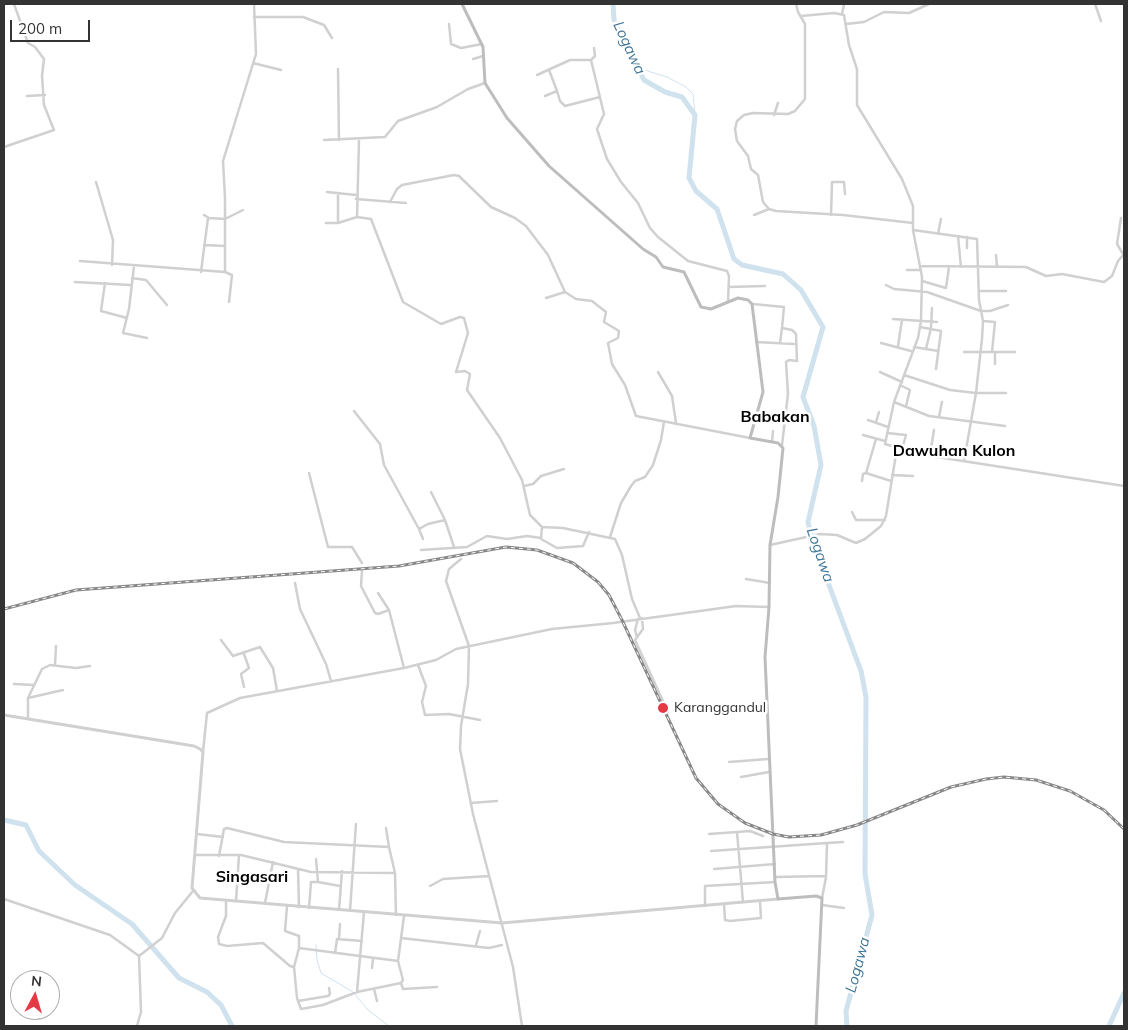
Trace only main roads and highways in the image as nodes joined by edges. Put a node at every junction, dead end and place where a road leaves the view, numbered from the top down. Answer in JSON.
{"nodes":[{"id":1,"x":462,"y":4,"type":"edge"},
{"id":2,"x":816,"y":1026,"type":"edge"}],
"edges":[{"from":1,"to":2,"type":"main road"}]}
